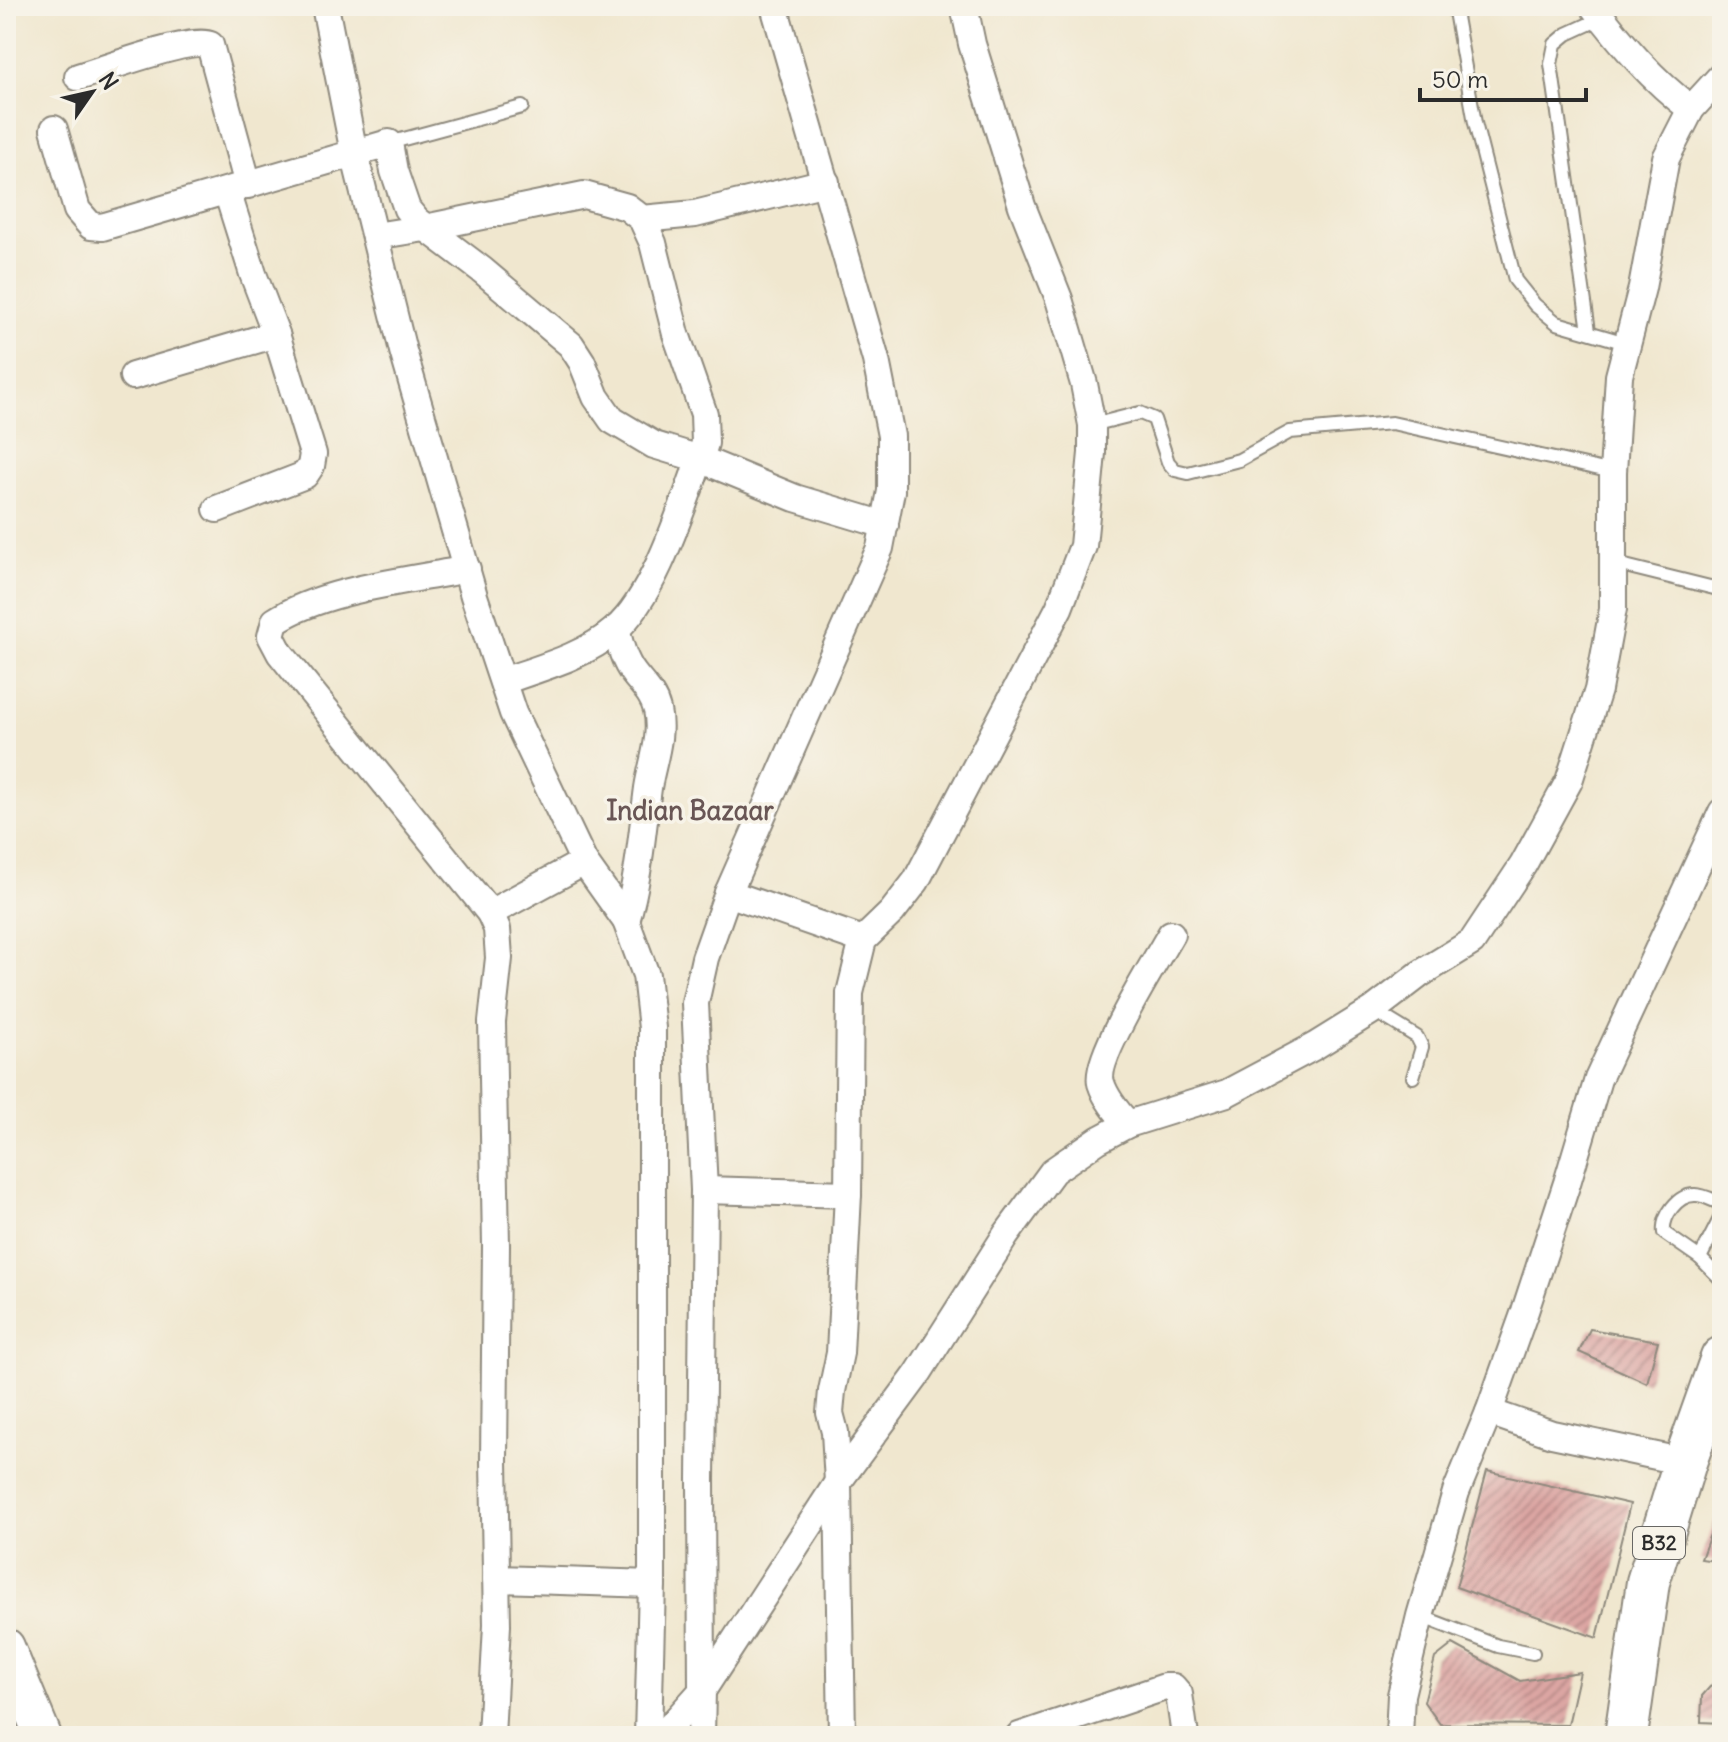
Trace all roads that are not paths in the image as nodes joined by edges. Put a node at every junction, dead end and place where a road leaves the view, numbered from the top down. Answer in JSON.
{"nodes":[{"id":1,"x":325,"y":6,"type":"edge"},
{"id":2,"x":774,"y":6,"type":"edge"},
{"id":3,"x":964,"y":6,"type":"edge"},
{"id":4,"x":1454,"y":6,"type":"edge"},
{"id":5,"x":1598,"y":12,"type":"edge"},
{"id":6,"x":78,"y":77,"type":"dead end"},
{"id":7,"x":1719,"y":84,"type":"edge"},
{"id":8,"x":522,"y":107,"type":"dead end"},
{"id":9,"x":1691,"y":109,"type":"junction"},
{"id":10,"x":54,"y":129,"type":"dead end"},
{"id":11,"x":389,"y":143,"type":"junction"},
{"id":12,"x":354,"y":153,"type":"junction"},
{"id":13,"x":826,"y":182,"type":"junction"},
{"id":14,"x":237,"y":188,"type":"junction"},
{"id":15,"x":642,"y":219,"type":"junction"},
{"id":16,"x":425,"y":228,"type":"junction"},
{"id":17,"x":375,"y":236,"type":"junction"},
{"id":18,"x":1589,"y":331,"type":"junction"},
{"id":19,"x":276,"y":334,"type":"junction"},
{"id":20,"x":1626,"y":343,"type":"junction"},
{"id":21,"x":133,"y":376,"type":"dead end"},
{"id":22,"x":1092,"y":425,"type":"junction"},
{"id":23,"x":700,"y":459,"type":"junction"},
{"id":24,"x":1613,"y":472,"type":"junction"},
{"id":25,"x":217,"y":509,"type":"dead end"},
{"id":26,"x":885,"y":525,"type":"junction"},
{"id":27,"x":1613,"y":563,"type":"junction"},
{"id":28,"x":467,"y":569,"type":"junction"},
{"id":29,"x":1722,"y":590,"type":"edge"},
{"id":30,"x":616,"y":629,"type":"junction"},
{"id":31,"x":503,"y":681,"type":"junction"},
{"id":32,"x":1722,"y":812,"type":"edge"},
{"id":33,"x":584,"y":862,"type":"junction"},
{"id":34,"x":728,"y":893,"type":"junction"},
{"id":35,"x":490,"y":913,"type":"junction"},
{"id":36,"x":626,"y":921,"type":"junction"},
{"id":37,"x":1171,"y":934,"type":"dead end"},
{"id":38,"x":863,"y":940,"type":"junction"},
{"id":39,"x":695,"y":1003,"type":"junction"},
{"id":40,"x":650,"y":1006,"type":"junction"},
{"id":41,"x":1373,"y":1010,"type":"junction"},
{"id":42,"x":1413,"y":1077,"type":"dead end"},
{"id":43,"x":1128,"y":1124,"type":"junction"},
{"id":44,"x":704,"y":1190,"type":"junction"},
{"id":45,"x":848,"y":1194,"type":"junction"},
{"id":46,"x":1722,"y":1204,"type":"edge"},
{"id":47,"x":1722,"y":1215,"type":"edge"},
{"id":48,"x":1700,"y":1258,"type":"junction"},
{"id":49,"x":1722,"y":1280,"type":"edge"},
{"id":50,"x":1722,"y":1358,"type":"edge"},
{"id":51,"x":1489,"y":1412,"type":"junction"},
{"id":52,"x":1685,"y":1462,"type":"junction"},
{"id":53,"x":838,"y":1482,"type":"junction"},
{"id":54,"x":496,"y":1579,"type":"junction"},
{"id":55,"x":652,"y":1584,"type":"junction"},
{"id":56,"x":1420,"y":1616,"type":"junction"},
{"id":57,"x":6,"y":1647,"type":"edge"},
{"id":58,"x":1533,"y":1653,"type":"dead end"},
{"id":59,"x":702,"y":1691,"type":"junction"},
{"id":60,"x":43,"y":1736,"type":"edge"},
{"id":61,"x":491,"y":1736,"type":"edge"},
{"id":62,"x":648,"y":1736,"type":"edge"},
{"id":63,"x":662,"y":1736,"type":"edge"},
{"id":64,"x":701,"y":1736,"type":"edge"},
{"id":65,"x":842,"y":1736,"type":"edge"},
{"id":66,"x":1019,"y":1736,"type":"edge"},
{"id":67,"x":1185,"y":1736,"type":"edge"},
{"id":68,"x":1399,"y":1736,"type":"edge"},
{"id":69,"x":1626,"y":1736,"type":"edge"}],
"edges":[{"from":1,"to":12,"type":"street"},
{"from":2,"to":13,"type":"street"},
{"from":3,"to":22,"type":"street"},
{"from":4,"to":18,"type":"lane"},
{"from":5,"to":9,"type":"street"},
{"from":5,"to":18,"type":"lane"},
{"from":6,"to":14,"type":"street"},
{"from":7,"to":9,"type":"street"},
{"from":8,"to":11,"type":"lane"},
{"from":9,"to":20,"type":"street"},
{"from":10,"to":14,"type":"street"},
{"from":11,"to":12,"type":"street"},
{"from":11,"to":16,"type":"street"},
{"from":12,"to":14,"type":"street"},
{"from":12,"to":17,"type":"street"},
{"from":13,"to":15,"type":"street"},
{"from":13,"to":26,"type":"street"},
{"from":14,"to":19,"type":"street"},
{"from":15,"to":16,"type":"street"},
{"from":15,"to":23,"type":"street"},
{"from":16,"to":17,"type":"street"},
{"from":16,"to":23,"type":"street"},
{"from":17,"to":28,"type":"street"},
{"from":18,"to":20,"type":"lane"},
{"from":19,"to":21,"type":"street"},
{"from":19,"to":25,"type":"street"},
{"from":20,"to":24,"type":"street"},
{"from":22,"to":24,"type":"lane"},
{"from":22,"to":38,"type":"street"},
{"from":23,"to":26,"type":"street"},
{"from":23,"to":30,"type":"street"},
{"from":24,"to":27,"type":"street"},
{"from":26,"to":34,"type":"street"},
{"from":27,"to":29,"type":"lane"},
{"from":27,"to":41,"type":"street"},
{"from":28,"to":31,"type":"street"},
{"from":28,"to":35,"type":"street"},
{"from":30,"to":31,"type":"street"},
{"from":30,"to":36,"type":"street"},
{"from":31,"to":33,"type":"street"},
{"from":32,"to":51,"type":"street"},
{"from":33,"to":35,"type":"street"},
{"from":33,"to":36,"type":"street"},
{"from":34,"to":38,"type":"street"},
{"from":34,"to":39,"type":"street"},
{"from":35,"to":54,"type":"street"},
{"from":36,"to":40,"type":"street"},
{"from":37,"to":43,"type":"street"},
{"from":38,"to":45,"type":"street"},
{"from":39,"to":40,"type":"street"},
{"from":39,"to":44,"type":"street"},
{"from":40,"to":55,"type":"street"},
{"from":41,"to":42,"type":"lane"},
{"from":41,"to":43,"type":"street"},
{"from":43,"to":53,"type":"street"},
{"from":44,"to":45,"type":"street"},
{"from":44,"to":59,"type":"street"},
{"from":45,"to":53,"type":"street"},
{"from":46,"to":48,"type":"lane"},
{"from":47,"to":48,"type":"lane"},
{"from":48,"to":49,"type":"lane"},
{"from":50,"to":52,"type":"highway","number":"B32"},
{"from":51,"to":52,"type":"street"},
{"from":51,"to":56,"type":"street"},
{"from":52,"to":69,"type":"highway","number":"B32"},
{"from":53,"to":59,"type":"street"},
{"from":53,"to":65,"type":"street"},
{"from":54,"to":55,"type":"street"},
{"from":54,"to":61,"type":"street"},
{"from":55,"to":62,"type":"street"},
{"from":56,"to":58,"type":"lane"},
{"from":56,"to":68,"type":"street"},
{"from":57,"to":60,"type":"main road"},
{"from":59,"to":63,"type":"street"},
{"from":59,"to":64,"type":"street"},
{"from":66,"to":67,"type":"street"}]}
